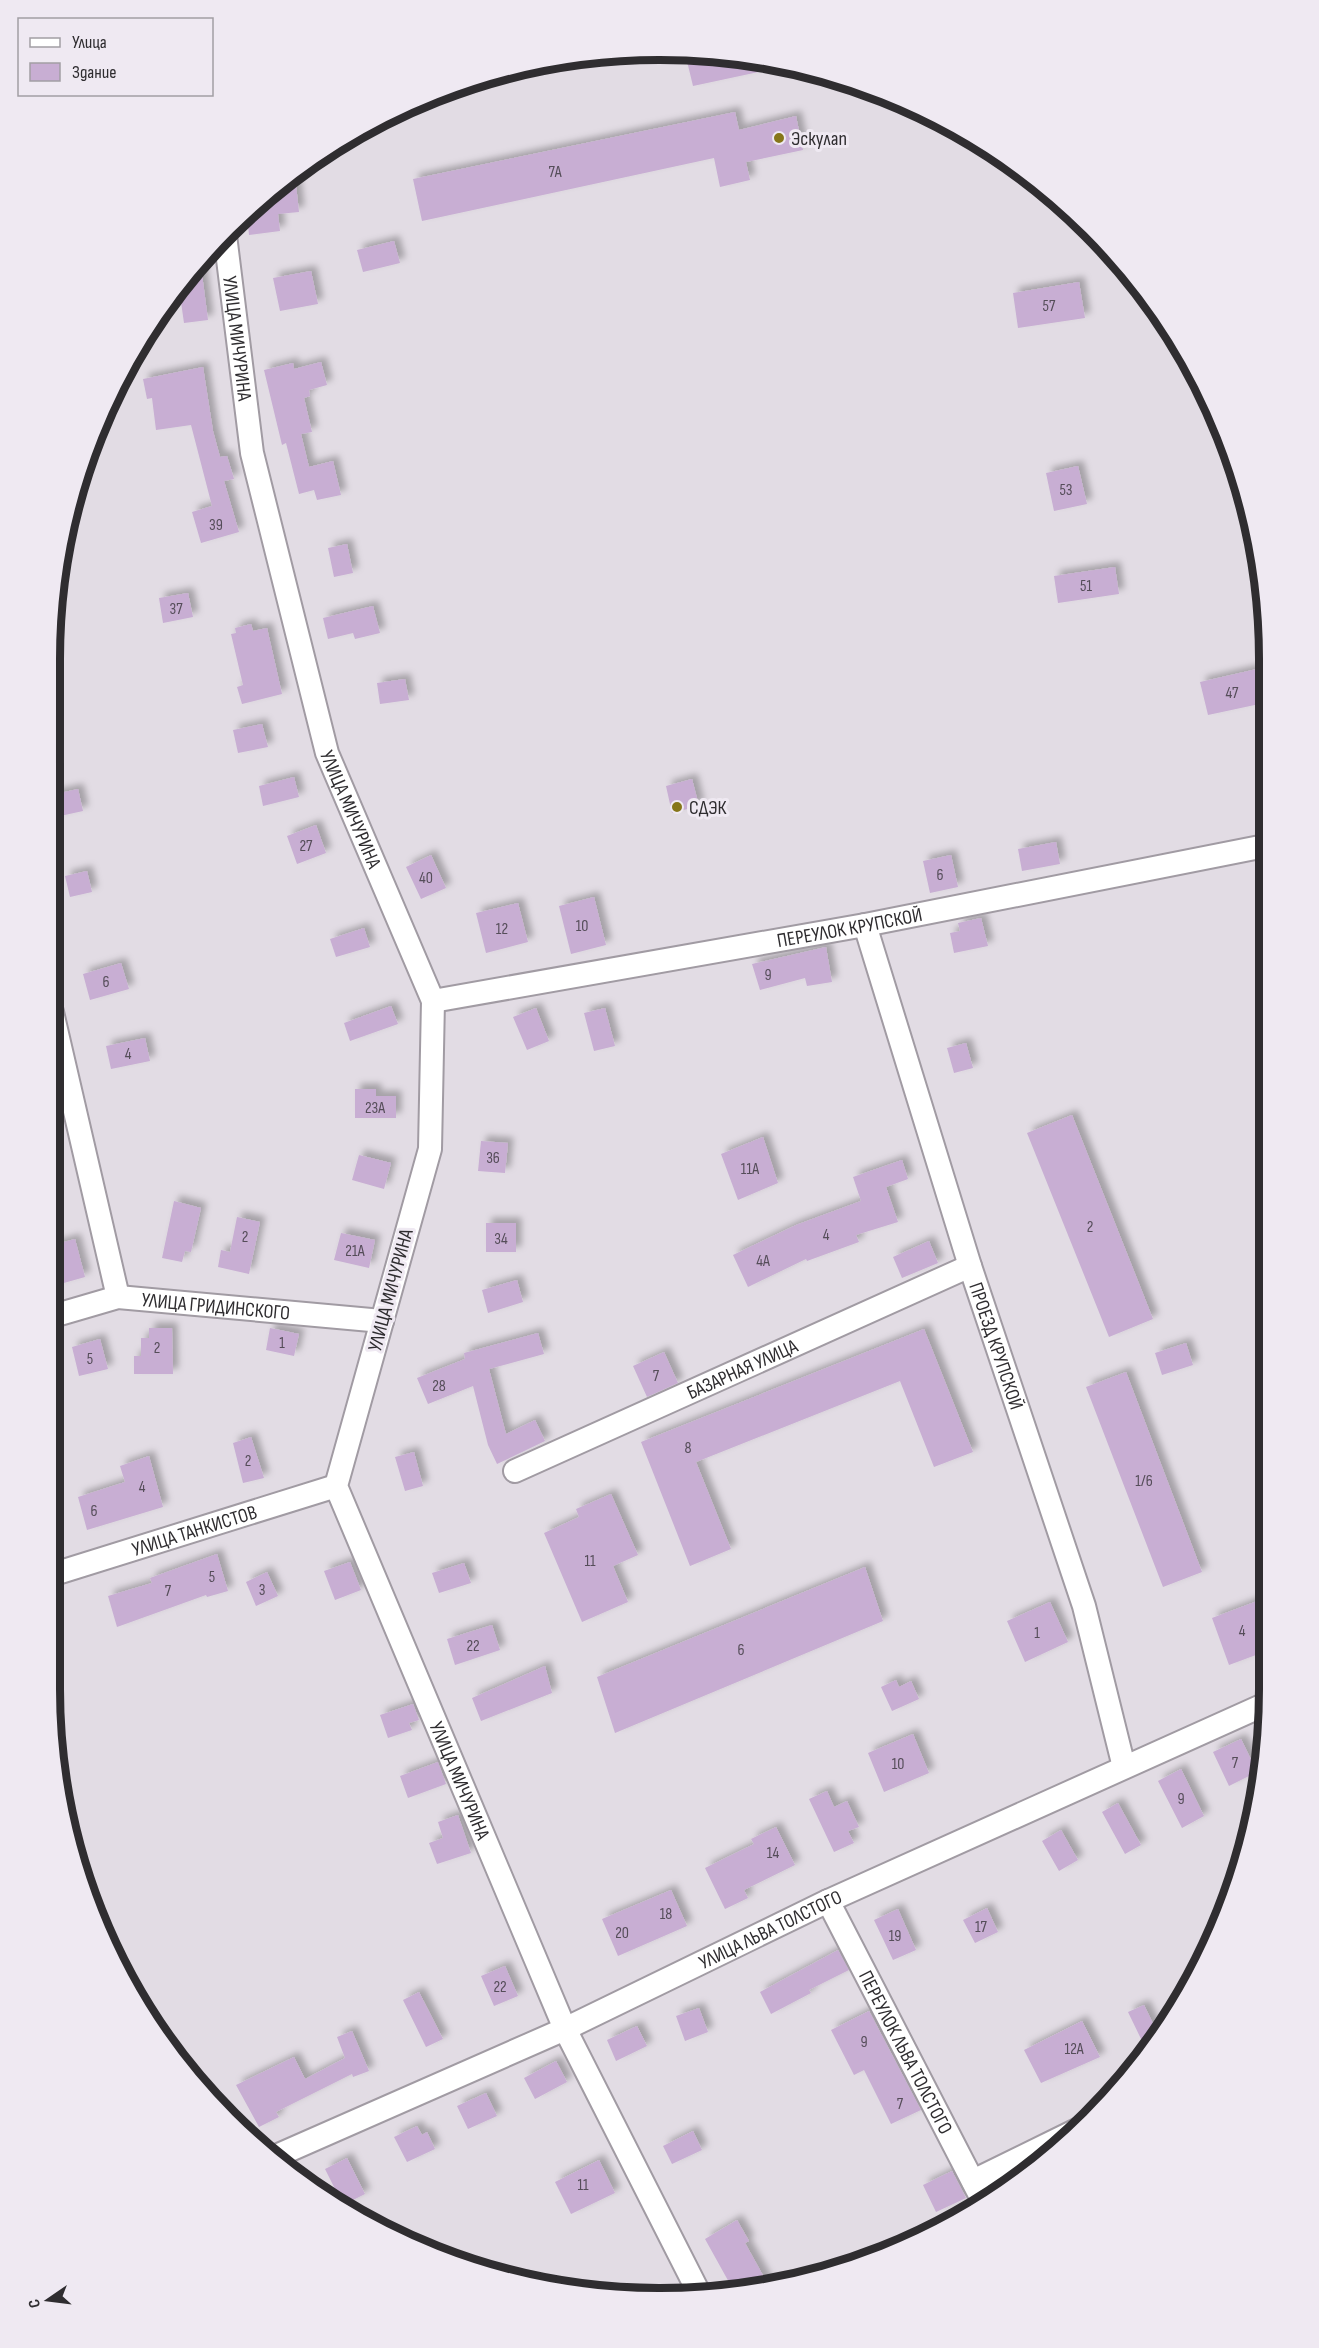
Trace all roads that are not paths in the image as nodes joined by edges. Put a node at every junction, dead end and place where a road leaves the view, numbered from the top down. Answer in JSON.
{"nodes":[{"id":1,"x":226,"y":246,"type":"edge"},
{"id":2,"x":1259,"y":847,"type":"edge"},
{"id":3,"x":865,"y":925,"type":"junction"},
{"id":4,"x":433,"y":1001,"type":"junction"},
{"id":5,"x":60,"y":1047,"type":"edge"},
{"id":6,"x":970,"y":1266,"type":"junction"},
{"id":7,"x":118,"y":1297,"type":"junction"},
{"id":8,"x":60,"y":1315,"type":"edge"},
{"id":9,"x":382,"y":1321,"type":"junction"},
{"id":10,"x":515,"y":1471,"type":"dead end"},
{"id":11,"x":336,"y":1486,"type":"junction"},
{"id":12,"x":60,"y":1572,"type":"edge"},
{"id":13,"x":1259,"y":1707,"type":"edge"},
{"id":14,"x":1124,"y":1767,"type":"junction"},
{"id":15,"x":828,"y":1901,"type":"junction"},
{"id":16,"x":565,"y":2029,"type":"junction"},
{"id":17,"x":1049,"y":2143,"type":"edge"},
{"id":18,"x":282,"y":2153,"type":"edge"},
{"id":19,"x":973,"y":2181,"type":"junction"},
{"id":20,"x":980,"y":2195,"type":"edge"},
{"id":21,"x":695,"y":2287,"type":"edge"}],
"edges":[{"from":1,"to":4,"type":"street","name":"УЛИЦА МИЧУРИНА"},
{"from":2,"to":3,"type":"street","name":"ПЕРЕУЛОК КРУПСКОЙ"},
{"from":3,"to":4,"type":"street","name":"ПЕРЕУЛОК КРУПСКОЙ"},
{"from":3,"to":6,"type":"street","name":"ПРОЕЗД КРУПСКОЙ"},
{"from":4,"to":9,"type":"street","name":"УЛИЦА МИЧУРИНА"},
{"from":5,"to":7,"type":"street"},
{"from":6,"to":10,"type":"street","name":"БАЗАРНАЯ УЛИЦА"},
{"from":6,"to":14,"type":"street","name":"ПРОЕЗД КРУПСКОЙ"},
{"from":7,"to":8,"type":"street","name":"УЛИЦА ГРИДИНСКОГО"},
{"from":7,"to":9,"type":"street","name":"УЛИЦА ГРИДИНСКОГО"},
{"from":9,"to":11,"type":"street","name":"УЛИЦА МИЧУРИНА"},
{"from":11,"to":12,"type":"street","name":"УЛИЦА ТАНКИСТОВ"},
{"from":11,"to":16,"type":"street","name":"УЛИЦА МИЧУРИНА"},
{"from":13,"to":14,"type":"street","name":"УЛИЦА ЛЬВА ТОЛСТОГО"},
{"from":14,"to":15,"type":"street","name":"УЛИЦА ЛЬВА ТОЛСТОГО"},
{"from":15,"to":16,"type":"street","name":"УЛИЦА ЛЬВА ТОЛСТОГО"},
{"from":15,"to":19,"type":"street","name":"ПЕРЕУЛОК ЛЬВА ТОЛСТОГО"},
{"from":16,"to":18,"type":"street","name":"УЛИЦА ЛЬВА ТОЛСТОГО"},
{"from":16,"to":21,"type":"street","name":"УЛИЦА МИЧУРИНА"},
{"from":17,"to":19,"type":"street"},
{"from":19,"to":20,"type":"street","name":"ПЕРЕУЛОК ЛЬВА ТОЛСТОГО"}]}
